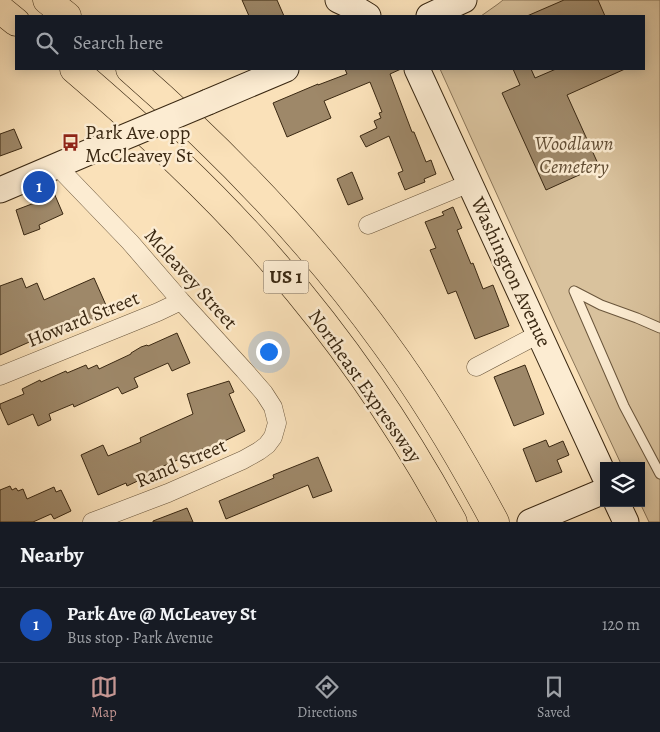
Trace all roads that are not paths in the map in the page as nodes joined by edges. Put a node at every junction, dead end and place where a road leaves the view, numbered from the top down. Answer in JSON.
{"nodes":[{"id":1,"x":47,"y":0,"type":"edge"},
{"id":2,"x":338,"y":0,"type":"edge"},
{"id":3,"x":464,"y":0,"type":"edge"},
{"id":4,"x":0,"y":9,"type":"edge"},
{"id":5,"x":66,"y":15,"type":"edge"},
{"id":6,"x":366,"y":15,"type":"edge"},
{"id":7,"x":431,"y":15,"type":"edge"},
{"id":8,"x":15,"y":21,"type":"edge"},
{"id":9,"x":75,"y":70,"type":"edge"},
{"id":10,"x":131,"y":70,"type":"edge"},
{"id":11,"x":284,"y":70,"type":"edge"},
{"id":12,"x":417,"y":70,"type":"edge"},
{"id":13,"x":57,"y":166,"type":"junction"},
{"id":14,"x":470,"y":183,"type":"junction"},
{"id":15,"x":0,"y":190,"type":"edge"},
{"id":16,"x":368,"y":225,"type":"dead end"},
{"id":17,"x":181,"y":301,"type":"junction"},
{"id":18,"x":660,"y":328,"type":"edge"},
{"id":19,"x":539,"y":334,"type":"junction"},
{"id":20,"x":476,"y":366,"type":"dead end"},
{"id":21,"x":0,"y":376,"type":"edge"},
{"id":22,"x":276,"y":428,"type":"joint"},
{"id":23,"x":600,"y":466,"type":"edge"},
{"id":24,"x":660,"y":474,"type":"edge"},
{"id":25,"x":600,"y":493,"type":"edge"},
{"id":26,"x":619,"y":507,"type":"edge"},
{"id":27,"x":92,"y":522,"type":"edge"},
{"id":28,"x":453,"y":522,"type":"edge"},
{"id":29,"x":494,"y":522,"type":"edge"},
{"id":30,"x":530,"y":522,"type":"edge"},
{"id":31,"x":626,"y":522,"type":"edge"}],
"edges":[{"from":1,"to":5,"type":"highway"},
{"from":2,"to":6,"type":"street"},
{"from":3,"to":7,"type":"street"},
{"from":4,"to":8,"type":"highway"},
{"from":9,"to":28,"type":"highway","name":"Northeast Expressway","number":"US 1"},
{"from":10,"to":29,"type":"highway","name":"Northeast Expressway","number":"US 1"},
{"from":11,"to":13,"type":"street","bridge":true},
{"from":12,"to":14,"type":"street","name":"Washington Avenue"},
{"from":13,"to":15,"type":"street"},
{"from":13,"to":17,"type":"street","name":"Mcleavey Street"},
{"from":14,"to":16,"type":"street"},
{"from":14,"to":19,"type":"street","name":"Washington Avenue"},
{"from":17,"to":21,"type":"street","name":"Howard Street"},
{"from":17,"to":22,"type":"street","name":"Mcleavey Street"},
{"from":18,"to":24,"type":"lane"},
{"from":19,"to":20,"type":"street"},
{"from":19,"to":23,"type":"street","name":"Washington Avenue"},
{"from":22,"to":27,"type":"street","name":"Rand Street"},
{"from":25,"to":30,"type":"street"},
{"from":26,"to":31,"type":"street"}]}
